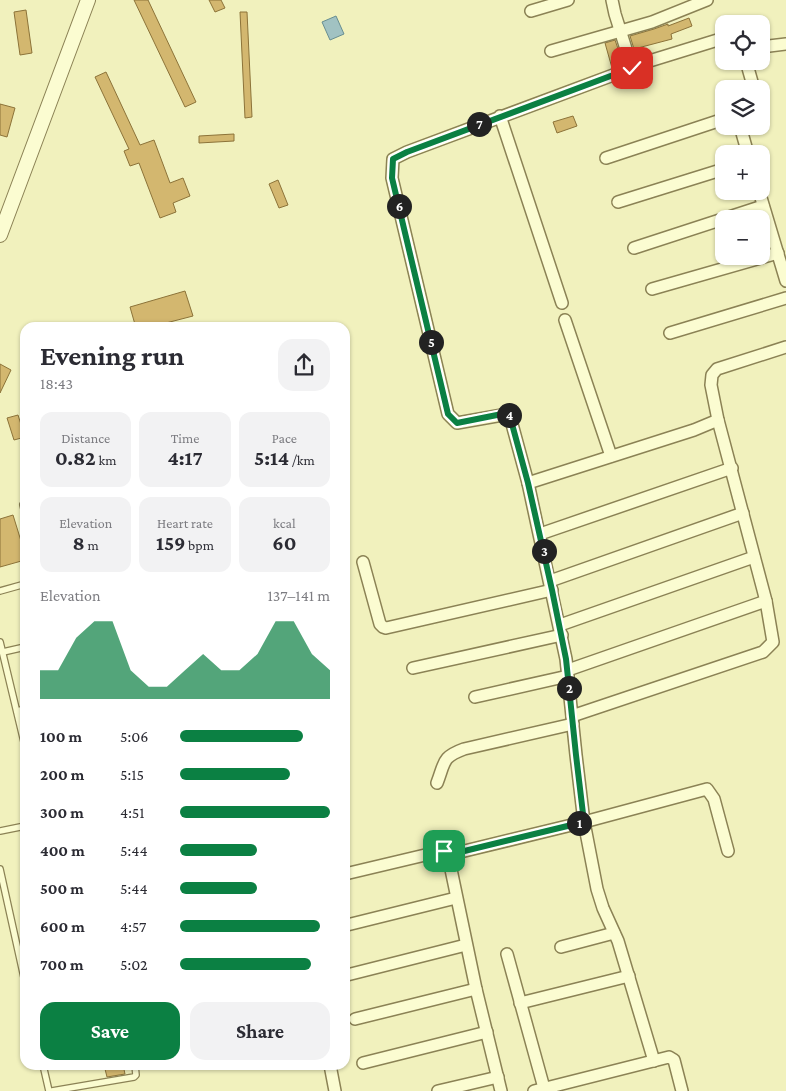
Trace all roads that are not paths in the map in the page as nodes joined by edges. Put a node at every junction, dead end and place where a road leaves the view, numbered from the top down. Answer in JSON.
{"nodes":[{"id":1,"x":88,"y":0,"type":"edge"},
{"id":2,"x":568,"y":0,"type":"edge"},
{"id":3,"x":612,"y":0,"type":"edge"},
{"id":4,"x":707,"y":0,"type":"edge"},
{"id":5,"x":531,"y":11,"type":"dead end"},
{"id":6,"x":620,"y":31,"type":"junction"},
{"id":7,"x":715,"y":41,"type":"edge"},
{"id":8,"x":786,"y":44,"type":"edge"},
{"id":9,"x":770,"y":45,"type":"edge"},
{"id":10,"x":550,"y":51,"type":"dead end"},
{"id":11,"x":632,"y":68,"type":"junction"},
{"id":12,"x":500,"y":116,"type":"junction"},
{"id":13,"x":715,"y":122,"type":"edge"},
{"id":14,"x":606,"y":158,"type":"dead end"},
{"id":15,"x":715,"y":172,"type":"edge"},
{"id":16,"x":761,"y":200,"type":"edge"},
{"id":17,"x":618,"y":202,"type":"dead end"},
{"id":18,"x":763,"y":206,"type":"junction"},
{"id":19,"x":0,"y":235,"type":"edge"},
{"id":20,"x":634,"y":248,"type":"dead end"},
{"id":21,"x":778,"y":253,"type":"junction"},
{"id":22,"x":786,"y":281,"type":"edge"},
{"id":23,"x":652,"y":289,"type":"dead end"},
{"id":24,"x":786,"y":298,"type":"edge"},
{"id":25,"x":562,"y":303,"type":"dead end"},
{"id":26,"x":566,"y":320,"type":"dead end"},
{"id":27,"x":670,"y":333,"type":"dead end"},
{"id":28,"x":786,"y":347,"type":"edge"},
{"id":29,"x":718,"y":420,"type":"junction"},
{"id":30,"x":611,"y":456,"type":"junction"},
{"id":31,"x":732,"y":468,"type":"junction"},
{"id":32,"x":528,"y":483,"type":"junction"},
{"id":33,"x":743,"y":513,"type":"junction"},
{"id":34,"x":540,"y":534,"type":"junction"},
{"id":35,"x":754,"y":557,"type":"junction"},
{"id":36,"x":363,"y":562,"type":"dead end"},
{"id":37,"x":20,"y":585,"type":"edge"},
{"id":38,"x":551,"y":586,"type":"junction"},
{"id":39,"x":0,"y":591,"type":"edge"},
{"id":40,"x":766,"y":601,"type":"junction"},
{"id":41,"x":561,"y":630,"type":"junction"},
{"id":42,"x":0,"y":642,"type":"edge"},
{"id":43,"x":20,"y":648,"type":"edge"},
{"id":44,"x":2,"y":652,"type":"junction"},
{"id":45,"x":413,"y":668,"type":"dead end"},
{"id":46,"x":568,"y":673,"type":"junction"},
{"id":47,"x":475,"y":697,"type":"dead end"},
{"id":48,"x":20,"y":710,"type":"edge"},
{"id":49,"x":17,"y":711,"type":"junction"},
{"id":50,"x":573,"y":720,"type":"junction"},
{"id":51,"x":20,"y":724,"type":"edge"},
{"id":52,"x":437,"y":782,"type":"dead end"},
{"id":53,"x":584,"y":822,"type":"junction"},
{"id":54,"x":20,"y":827,"type":"edge"},
{"id":55,"x":0,"y":831,"type":"edge"},
{"id":56,"x":728,"y":851,"type":"dead end"},
{"id":57,"x":448,"y":855,"type":"junction"},
{"id":58,"x":0,"y":869,"type":"edge"},
{"id":59,"x":350,"y":873,"type":"edge"},
{"id":60,"x":456,"y":898,"type":"junction"},
{"id":61,"x":350,"y":924,"type":"edge"},
{"id":62,"x":614,"y":933,"type":"junction"},
{"id":63,"x":466,"y":945,"type":"junction"},
{"id":64,"x":561,"y":947,"type":"dead end"},
{"id":65,"x":507,"y":954,"type":"dead end"},
{"id":66,"x":20,"y":959,"type":"edge"},
{"id":67,"x":350,"y":974,"type":"edge"},
{"id":68,"x":629,"y":976,"type":"junction"},
{"id":69,"x":476,"y":989,"type":"junction"},
{"id":70,"x":520,"y":1002,"type":"junction"},
{"id":71,"x":355,"y":1020,"type":"dead end"},
{"id":72,"x":487,"y":1032,"type":"junction"},
{"id":73,"x":654,"y":1061,"type":"junction"},
{"id":74,"x":363,"y":1063,"type":"dead end"},
{"id":75,"x":45,"y":1070,"type":"edge"},
{"id":76,"x":136,"y":1070,"type":"edge"},
{"id":77,"x":331,"y":1070,"type":"edge"},
{"id":78,"x":498,"y":1077,"type":"junction"},
{"id":79,"x":539,"y":1090,"type":"edge"},
{"id":80,"x":51,"y":1091,"type":"edge"},
{"id":81,"x":335,"y":1091,"type":"edge"},
{"id":82,"x":438,"y":1091,"type":"edge"},
{"id":83,"x":501,"y":1091,"type":"edge"},
{"id":84,"x":682,"y":1091,"type":"edge"}],
"edges":[{"from":1,"to":19,"type":"street"},
{"from":2,"to":5,"type":"street"},
{"from":3,"to":6,"type":"street"},
{"from":4,"to":6,"type":"street"},
{"from":6,"to":10,"type":"street"},
{"from":6,"to":11,"type":"street"},
{"from":7,"to":11,"type":"street"},
{"from":8,"to":9,"type":"street"},
{"from":11,"to":12,"type":"street"},
{"from":12,"to":25,"type":"street"},
{"from":12,"to":32,"type":"street"},
{"from":13,"to":14,"type":"street"},
{"from":15,"to":17,"type":"street"},
{"from":16,"to":18,"type":"street"},
{"from":18,"to":20,"type":"street"},
{"from":18,"to":21,"type":"street"},
{"from":21,"to":22,"type":"street"},
{"from":21,"to":23,"type":"street"},
{"from":24,"to":27,"type":"street"},
{"from":26,"to":30,"type":"street"},
{"from":28,"to":29,"type":"street"},
{"from":29,"to":30,"type":"street"},
{"from":29,"to":31,"type":"street"},
{"from":30,"to":32,"type":"street"},
{"from":31,"to":33,"type":"street"},
{"from":31,"to":34,"type":"street"},
{"from":32,"to":34,"type":"street"},
{"from":33,"to":35,"type":"street"},
{"from":33,"to":38,"type":"street"},
{"from":34,"to":38,"type":"street"},
{"from":35,"to":40,"type":"street"},
{"from":35,"to":41,"type":"street"},
{"from":36,"to":38,"type":"street"},
{"from":37,"to":39,"type":"lane"},
{"from":38,"to":41,"type":"street"},
{"from":40,"to":46,"type":"street"},
{"from":40,"to":50,"type":"street"},
{"from":41,"to":45,"type":"street"},
{"from":41,"to":46,"type":"street"},
{"from":42,"to":44,"type":"lane"},
{"from":43,"to":44,"type":"lane"},
{"from":44,"to":49,"type":"lane"},
{"from":46,"to":47,"type":"street"},
{"from":46,"to":50,"type":"street"},
{"from":48,"to":49,"type":"lane"},
{"from":49,"to":51,"type":"lane"},
{"from":50,"to":52,"type":"street"},
{"from":50,"to":53,"type":"street"},
{"from":53,"to":56,"type":"street"},
{"from":53,"to":57,"type":"street"},
{"from":53,"to":62,"type":"street"},
{"from":54,"to":55,"type":"lane"},
{"from":57,"to":59,"type":"street"},
{"from":57,"to":60,"type":"street"},
{"from":58,"to":66,"type":"lane"},
{"from":60,"to":61,"type":"street"},
{"from":60,"to":63,"type":"street"},
{"from":62,"to":64,"type":"street"},
{"from":62,"to":68,"type":"street"},
{"from":63,"to":67,"type":"street"},
{"from":63,"to":69,"type":"street"},
{"from":65,"to":70,"type":"street"},
{"from":68,"to":70,"type":"street"},
{"from":68,"to":73,"type":"street"},
{"from":69,"to":71,"type":"street"},
{"from":69,"to":72,"type":"street"},
{"from":70,"to":79,"type":"street"},
{"from":72,"to":74,"type":"street"},
{"from":72,"to":78,"type":"street"},
{"from":73,"to":79,"type":"street"},
{"from":73,"to":84,"type":"street"},
{"from":75,"to":80,"type":"lane"},
{"from":76,"to":80,"type":"lane"},
{"from":77,"to":81,"type":"street"},
{"from":78,"to":82,"type":"street"},
{"from":78,"to":83,"type":"street"}]}
